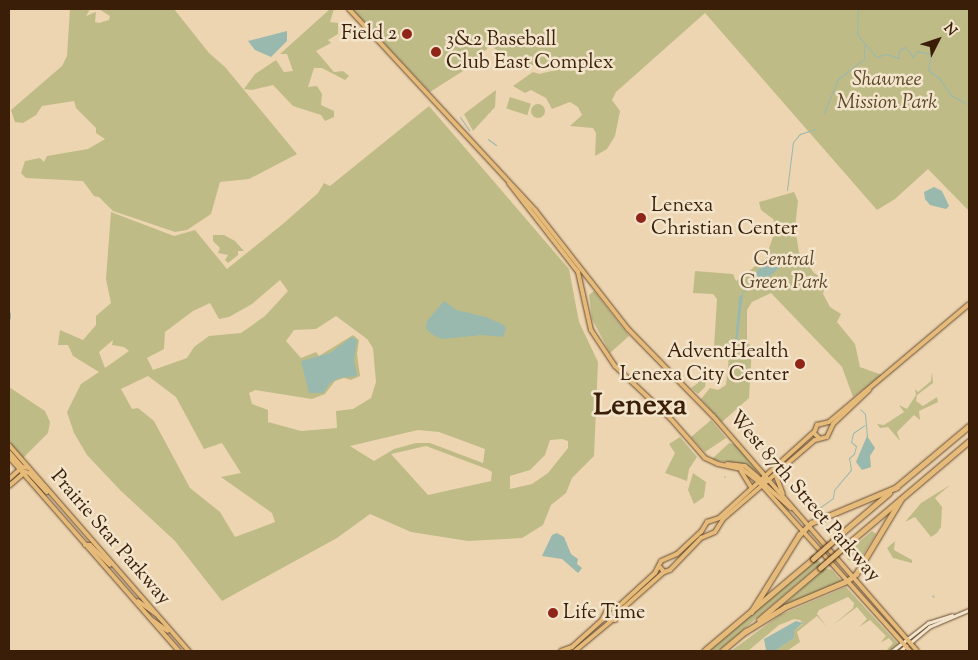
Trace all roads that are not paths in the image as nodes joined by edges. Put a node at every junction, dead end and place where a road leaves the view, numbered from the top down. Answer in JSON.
{"nodes":[{"id":1,"x":349,"y":9,"type":"edge"},
{"id":2,"x":509,"y":183,"type":"junction"},
{"id":3,"x":969,"y":304,"type":"edge"},
{"id":4,"x":869,"y":390,"type":"junction"},
{"id":5,"x":823,"y":424,"type":"junction"},
{"id":6,"x":969,"y":426,"type":"edge"},
{"id":7,"x":829,"y":430,"type":"junction"},
{"id":8,"x":814,"y":432,"type":"junction"},
{"id":9,"x":819,"y":438,"type":"junction"},
{"id":10,"x":969,"y":441,"type":"edge"},
{"id":11,"x":9,"y":445,"type":"edge"},
{"id":12,"x":9,"y":452,"type":"edge"},
{"id":13,"x":9,"y":457,"type":"edge"},
{"id":14,"x":723,"y":465,"type":"junction"},
{"id":15,"x":22,"y":467,"type":"junction"},
{"id":16,"x":26,"y":471,"type":"junction"},
{"id":17,"x":764,"y":475,"type":"junction"},
{"id":18,"x":776,"y":475,"type":"junction"},
{"id":19,"x":9,"y":479,"type":"edge"},
{"id":20,"x":759,"y":480,"type":"junction"},
{"id":21,"x":769,"y":481,"type":"junction"},
{"id":22,"x":9,"y":486,"type":"edge"},
{"id":23,"x":764,"y":486,"type":"junction"},
{"id":24,"x":751,"y":487,"type":"junction"},
{"id":25,"x":897,"y":487,"type":"junction"},
{"id":26,"x":901,"y":499,"type":"junction"},
{"id":27,"x":791,"y":507,"type":"junction"},
{"id":28,"x":712,"y":521,"type":"junction"},
{"id":29,"x":808,"y":525,"type":"junction"},
{"id":30,"x":704,"y":527,"type":"junction"},
{"id":31,"x":717,"y":527,"type":"junction"},
{"id":32,"x":803,"y":531,"type":"junction"},
{"id":33,"x":709,"y":534,"type":"junction"},
{"id":34,"x":85,"y":545,"type":"junction"},
{"id":35,"x":665,"y":560,"type":"junction"},
{"id":36,"x":659,"y":566,"type":"junction"},
{"id":37,"x":672,"y":567,"type":"junction"},
{"id":38,"x":118,"y":571,"type":"junction"},
{"id":39,"x":664,"y":572,"type":"junction"},
{"id":40,"x":853,"y":576,"type":"junction"},
{"id":41,"x":847,"y":581,"type":"junction"},
{"id":42,"x":118,"y":582,"type":"junction"},
{"id":43,"x":612,"y":608,"type":"junction"},
{"id":44,"x":969,"y":610,"type":"edge"},
{"id":45,"x":751,"y":612,"type":"junction"},
{"id":46,"x":606,"y":614,"type":"junction"},
{"id":47,"x":618,"y":614,"type":"junction"},
{"id":48,"x":157,"y":615,"type":"junction"},
{"id":49,"x":151,"y":619,"type":"junction"},
{"id":50,"x":611,"y":621,"type":"junction"},
{"id":51,"x":745,"y":632,"type":"junction"},
{"id":52,"x":906,"y":642,"type":"junction"},
{"id":53,"x":185,"y":646,"type":"junction"},
{"id":54,"x":179,"y":651,"type":"edge"},
{"id":55,"x":189,"y":651,"type":"edge"},
{"id":56,"x":564,"y":651,"type":"edge"},
{"id":57,"x":575,"y":651,"type":"edge"},
{"id":58,"x":704,"y":651,"type":"edge"},
{"id":59,"x":722,"y":651,"type":"edge"},
{"id":60,"x":892,"y":651,"type":"edge"},
{"id":61,"x":900,"y":651,"type":"edge"},
{"id":62,"x":910,"y":651,"type":"edge"},
{"id":63,"x":917,"y":651,"type":"edge"}],
"edges":[{"from":1,"to":2,"type":"main road","name":"West 87th Street Parkway"},
{"from":2,"to":14,"type":"main road","name":"West 87th Street Parkway"},
{"from":2,"to":17,"type":"main road","name":"West 87th Street Parkway"},
{"from":3,"to":4,"type":"main road"},
{"from":4,"to":5,"type":"main road"},
{"from":4,"to":7,"type":"main road"},
{"from":5,"to":7,"type":"main road"},
{"from":5,"to":8,"type":"main road"},
{"from":6,"to":25,"type":"highway"},
{"from":7,"to":9,"type":"main road"},
{"from":8,"to":9,"type":"main road"},
{"from":8,"to":17,"type":"main road"},
{"from":9,"to":18,"type":"main road"},
{"from":10,"to":26,"type":"highway"},
{"from":11,"to":15,"type":"main road","name":"Prairie Star Parkway"},
{"from":12,"to":15,"type":"main road"},
{"from":13,"to":15,"type":"main road","name":"Prairie Star Parkway"},
{"from":14,"to":20,"type":"main road","name":"West 87th Street Parkway"},
{"from":14,"to":24,"type":"main road"},
{"from":15,"to":16,"type":"main road","name":"Prairie Star Parkway"},
{"from":15,"to":16,"type":"main road"},
{"from":15,"to":19,"type":"main road"},
{"from":16,"to":22,"type":"main road"},
{"from":16,"to":34,"type":"main road","name":"Prairie Star Parkway"},
{"from":16,"to":38,"type":"main road","name":"Prairie Star Parkway"},
{"from":17,"to":20,"type":"main road"},
{"from":17,"to":21,"type":"main road","name":"West 87th Street Parkway"},
{"from":18,"to":21,"type":"main road"},
{"from":18,"to":27,"type":"main road"},
{"from":20,"to":21,"type":"main road"},
{"from":20,"to":23,"type":"main road","name":"West 87th Street Parkway"},
{"from":20,"to":24,"type":"main road"},
{"from":21,"to":23,"type":"main road"},
{"from":21,"to":27,"type":"main road","name":"West 87th Street Parkway"},
{"from":23,"to":27,"type":"main road"},
{"from":23,"to":31,"type":"main road"},
{"from":23,"to":32,"type":"main road","name":"West 87th Street Parkway"},
{"from":24,"to":28,"type":"main road"},
{"from":25,"to":29,"type":"highway"},
{"from":25,"to":45,"type":"highway","bridge":true},
{"from":26,"to":40,"type":"highway"},
{"from":26,"to":51,"type":"highway","bridge":true},
{"from":27,"to":29,"type":"main road","name":"West 87th Street Parkway"},
{"from":28,"to":30,"type":"main road"},
{"from":28,"to":31,"type":"main road"},
{"from":29,"to":32,"type":"highway"},
{"from":29,"to":40,"type":"main road","name":"West 87th Street Parkway"},
{"from":30,"to":33,"type":"main road"},
{"from":30,"to":35,"type":"main road"},
{"from":31,"to":33,"type":"main road"},
{"from":32,"to":41,"type":"main road","name":"West 87th Street Parkway"},
{"from":32,"to":45,"type":"highway"},
{"from":33,"to":37,"type":"main road"},
{"from":34,"to":38,"type":"main road"},
{"from":34,"to":42,"type":"main road","name":"Prairie Star Parkway"},
{"from":35,"to":36,"type":"main road"},
{"from":35,"to":37,"type":"main road"},
{"from":36,"to":39,"type":"main road"},
{"from":36,"to":43,"type":"main road"},
{"from":37,"to":39,"type":"main road"},
{"from":38,"to":48,"type":"main road","name":"Prairie Star Parkway"},
{"from":39,"to":47,"type":"main road"},
{"from":40,"to":41,"type":"highway"},
{"from":40,"to":52,"type":"main road","name":"West 87th Street Parkway"},
{"from":41,"to":51,"type":"highway"},
{"from":41,"to":52,"type":"main road","name":"West 87th Street Parkway"},
{"from":42,"to":48,"type":"main road"},
{"from":42,"to":49,"type":"main road","name":"Prairie Star Parkway"},
{"from":43,"to":46,"type":"main road"},
{"from":43,"to":47,"type":"main road"},
{"from":44,"to":52,"type":"street"},
{"from":45,"to":58,"type":"highway"},
{"from":46,"to":50,"type":"main road"},
{"from":46,"to":56,"type":"main road"},
{"from":47,"to":50,"type":"main road"},
{"from":48,"to":53,"type":"main road","name":"Prairie Star Parkway"},
{"from":49,"to":53,"type":"main road"},
{"from":49,"to":54,"type":"main road","name":"Prairie Star Parkway"},
{"from":50,"to":57,"type":"main road"},
{"from":51,"to":59,"type":"highway"},
{"from":52,"to":60,"type":"street"},
{"from":52,"to":61,"type":"street"},
{"from":52,"to":62,"type":"main road","name":"West 87th Street Parkway"},
{"from":52,"to":63,"type":"main road","name":"West 87th Street Parkway"},
{"from":53,"to":55,"type":"main road","name":"Prairie Star Parkway"}]}
